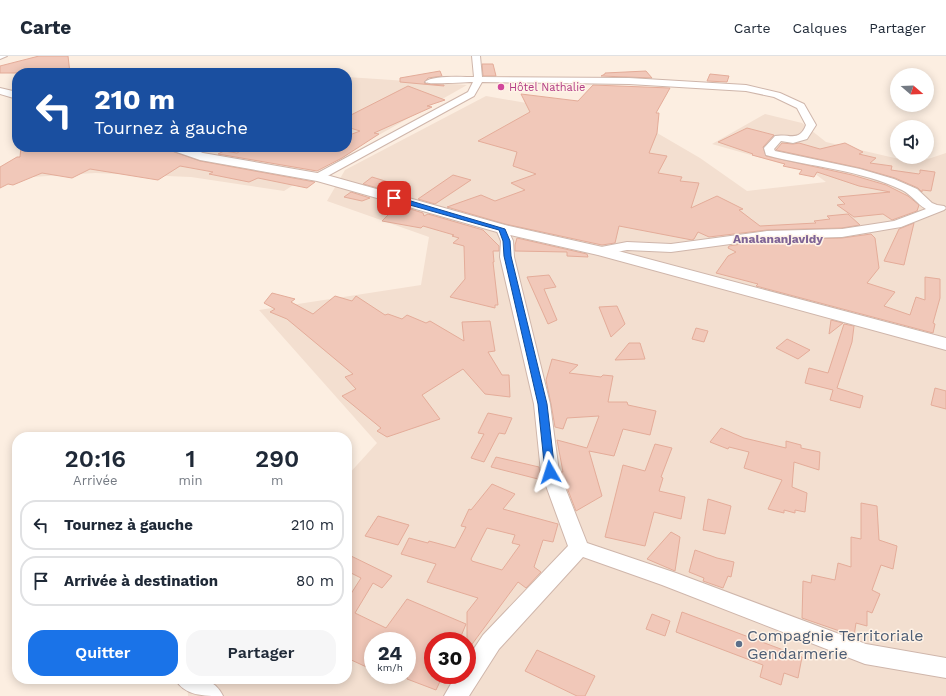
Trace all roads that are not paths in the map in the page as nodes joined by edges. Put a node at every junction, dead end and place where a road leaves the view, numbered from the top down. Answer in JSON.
{"nodes":[{"id":1,"x":3,"y":56,"type":"edge"},
{"id":2,"x":476,"y":56,"type":"edge"},
{"id":3,"x":0,"y":57,"type":"edge"},
{"id":4,"x":478,"y":80,"type":"junction"},
{"id":5,"x":429,"y":82,"type":"dead end"},
{"id":6,"x":0,"y":91,"type":"edge"},
{"id":7,"x":12,"y":95,"type":"edge"},
{"id":8,"x":189,"y":152,"type":"edge"},
{"id":9,"x":318,"y":177,"type":"junction"},
{"id":10,"x":941,"y":207,"type":"edge"},
{"id":11,"x":502,"y":229,"type":"junction"},
{"id":12,"x":601,"y":251,"type":"junction"},
{"id":13,"x":946,"y":344,"type":"edge"},
{"id":14,"x":579,"y":548,"type":"junction"},
{"id":15,"x":946,"y":668,"type":"edge"},
{"id":16,"x":194,"y":684,"type":"edge"},
{"id":17,"x":211,"y":696,"type":"edge"},
{"id":18,"x":456,"y":696,"type":"edge"}],
"edges":[{"from":1,"to":3,"type":"street"},
{"from":2,"to":4,"type":"street"},
{"from":4,"to":5,"type":"street"},
{"from":4,"to":9,"type":"street"},
{"from":4,"to":10,"type":"street"},
{"from":6,"to":7,"type":"street"},
{"from":8,"to":9,"type":"street"},
{"from":9,"to":11,"type":"street"},
{"from":10,"to":12,"type":"street"},
{"from":11,"to":12,"type":"street"},
{"from":11,"to":14,"type":"street"},
{"from":12,"to":13,"type":"street"},
{"from":14,"to":15,"type":"street"},
{"from":14,"to":18,"type":"street"},
{"from":16,"to":17,"type":"street"}]}
